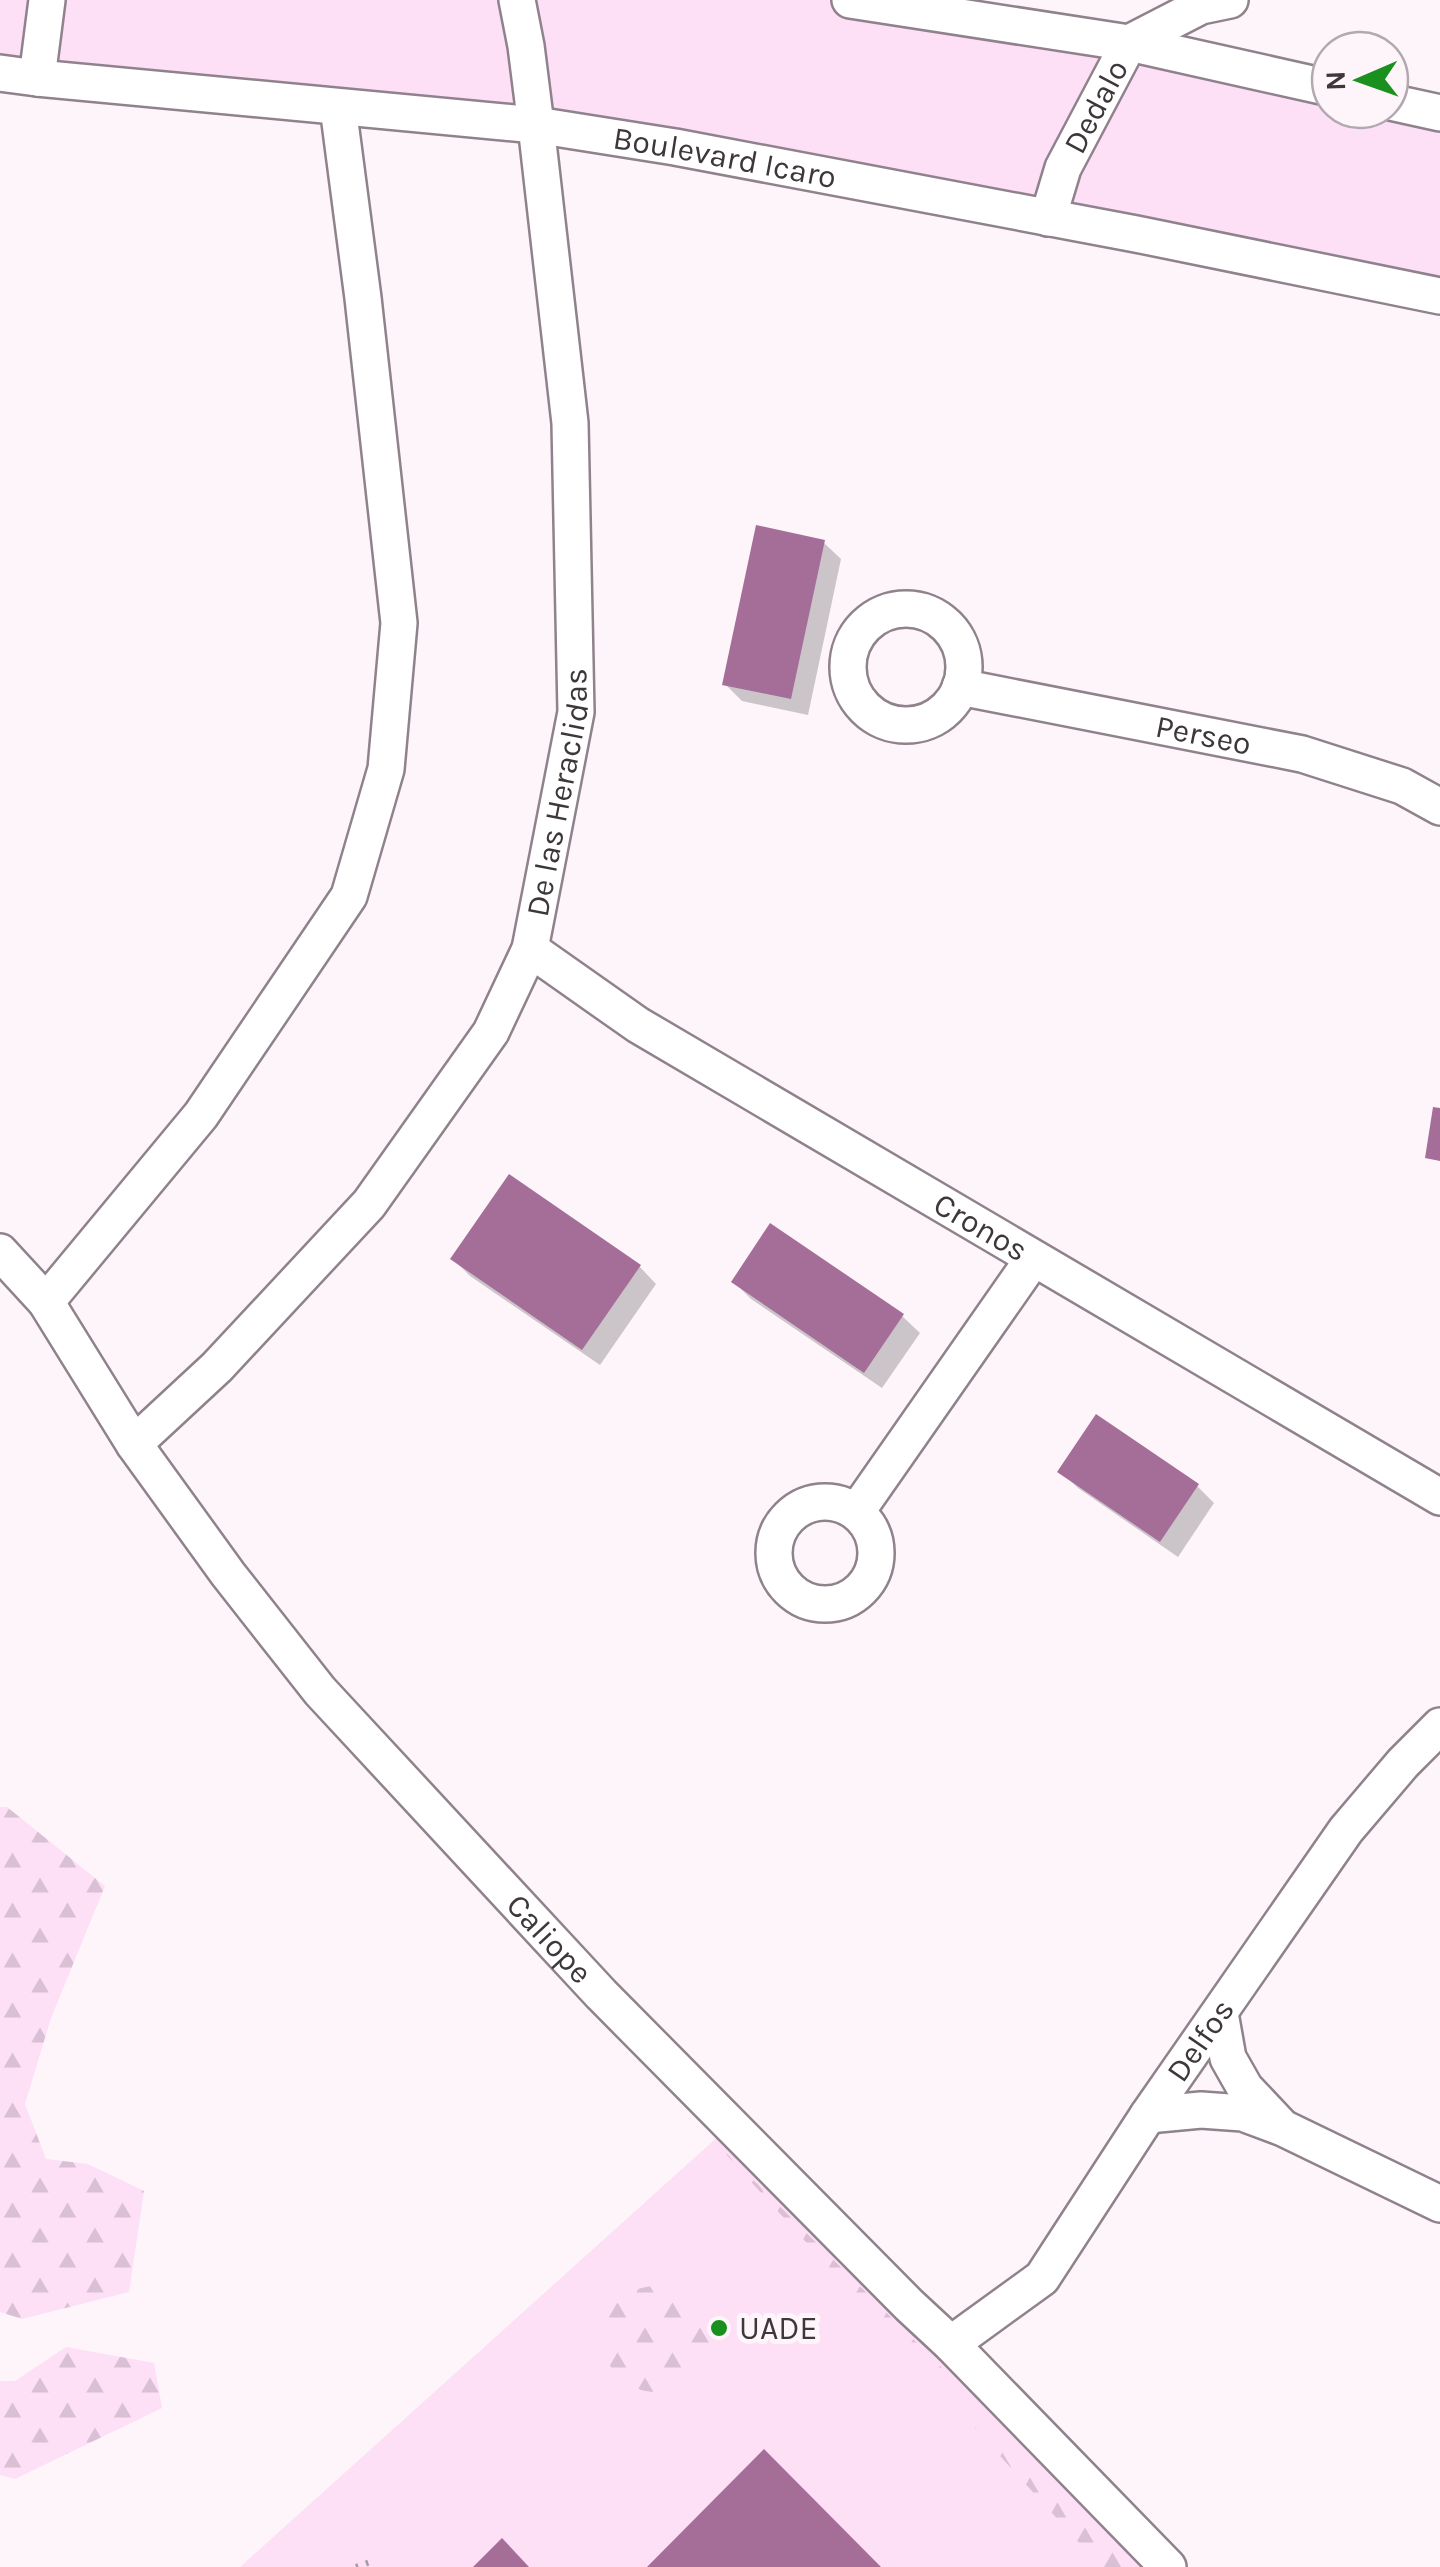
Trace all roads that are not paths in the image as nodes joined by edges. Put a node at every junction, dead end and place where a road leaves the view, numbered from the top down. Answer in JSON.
{"nodes":[{"id":1,"x":47,"y":0,"type":"edge"},
{"id":2,"x":517,"y":0,"type":"edge"},
{"id":3,"x":850,"y":0,"type":"edge"},
{"id":4,"x":1230,"y":0,"type":"edge"},
{"id":5,"x":1129,"y":42,"type":"junction"},
{"id":6,"x":0,"y":72,"type":"edge"},
{"id":7,"x":37,"y":78,"type":"junction"},
{"id":8,"x":1310,"y":83,"type":"edge"},
{"id":9,"x":338,"y":106,"type":"junction"},
{"id":10,"x":1410,"y":107,"type":"edge"},
{"id":11,"x":1440,"y":114,"type":"edge"},
{"id":12,"x":536,"y":125,"type":"junction"},
{"id":13,"x":1048,"y":218,"type":"junction"},
{"id":14,"x":1440,"y":296,"type":"edge"},
{"id":15,"x":960,"y":687,"type":"dead end"},
{"id":16,"x":1440,"y":807,"type":"edge"},
{"id":17,"x":530,"y":949,"type":"junction"},
{"id":18,"x":0,"y":1252,"type":"edge"},
{"id":19,"x":1033,"y":1259,"type":"junction"},
{"id":20,"x":46,"y":1302,"type":"junction"},
{"id":21,"x":134,"y":1444,"type":"junction"},
{"id":22,"x":1440,"y":1497,"type":"edge"},
{"id":23,"x":857,"y":1512,"type":"dead end"},
{"id":24,"x":1440,"y":1726,"type":"edge"},
{"id":25,"x":1220,"y":2012,"type":"junction"},
{"id":26,"x":1148,"y":2115,"type":"junction"},
{"id":27,"x":1283,"y":2128,"type":"junction"},
{"id":28,"x":1440,"y":2204,"type":"edge"},
{"id":29,"x":951,"y":2344,"type":"junction"},
{"id":30,"x":1168,"y":2567,"type":"edge"}],
"edges":[{"from":1,"to":7,"type":"street"},
{"from":2,"to":12,"type":"street","name":"De las Heraclidas"},
{"from":3,"to":5,"type":"street"},
{"from":4,"to":5,"type":"street","name":"Dedalo"},
{"from":5,"to":8,"type":"street"},
{"from":5,"to":13,"type":"street","name":"Dedalo"},
{"from":6,"to":7,"type":"street","name":"Boulevard Icaro"},
{"from":7,"to":9,"type":"street","name":"Boulevard Icaro"},
{"from":9,"to":12,"type":"street","name":"Boulevard Icaro"},
{"from":9,"to":20,"type":"street"},
{"from":10,"to":11,"type":"street"},
{"from":12,"to":13,"type":"street","name":"Boulevard Icaro"},
{"from":12,"to":17,"type":"street","name":"De las Heraclidas"},
{"from":13,"to":14,"type":"street","name":"Boulevard Icaro"},
{"from":15,"to":16,"type":"street","name":"Perseo"},
{"from":17,"to":19,"type":"street","name":"Cronos"},
{"from":17,"to":21,"type":"street","name":"De las Heraclidas"},
{"from":18,"to":20,"type":"street","name":"Caliope"},
{"from":19,"to":22,"type":"street","name":"Cronos"},
{"from":19,"to":23,"type":"street"},
{"from":20,"to":21,"type":"street","name":"Caliope"},
{"from":21,"to":29,"type":"street","name":"Caliope"},
{"from":24,"to":25,"type":"street","name":"Delfos"},
{"from":25,"to":26,"type":"street","name":"Delfos"},
{"from":25,"to":27,"type":"street"},
{"from":26,"to":27,"type":"street"},
{"from":26,"to":29,"type":"street","name":"Delfos"},
{"from":27,"to":28,"type":"street"},
{"from":29,"to":30,"type":"street","name":"Caliope"}]}
